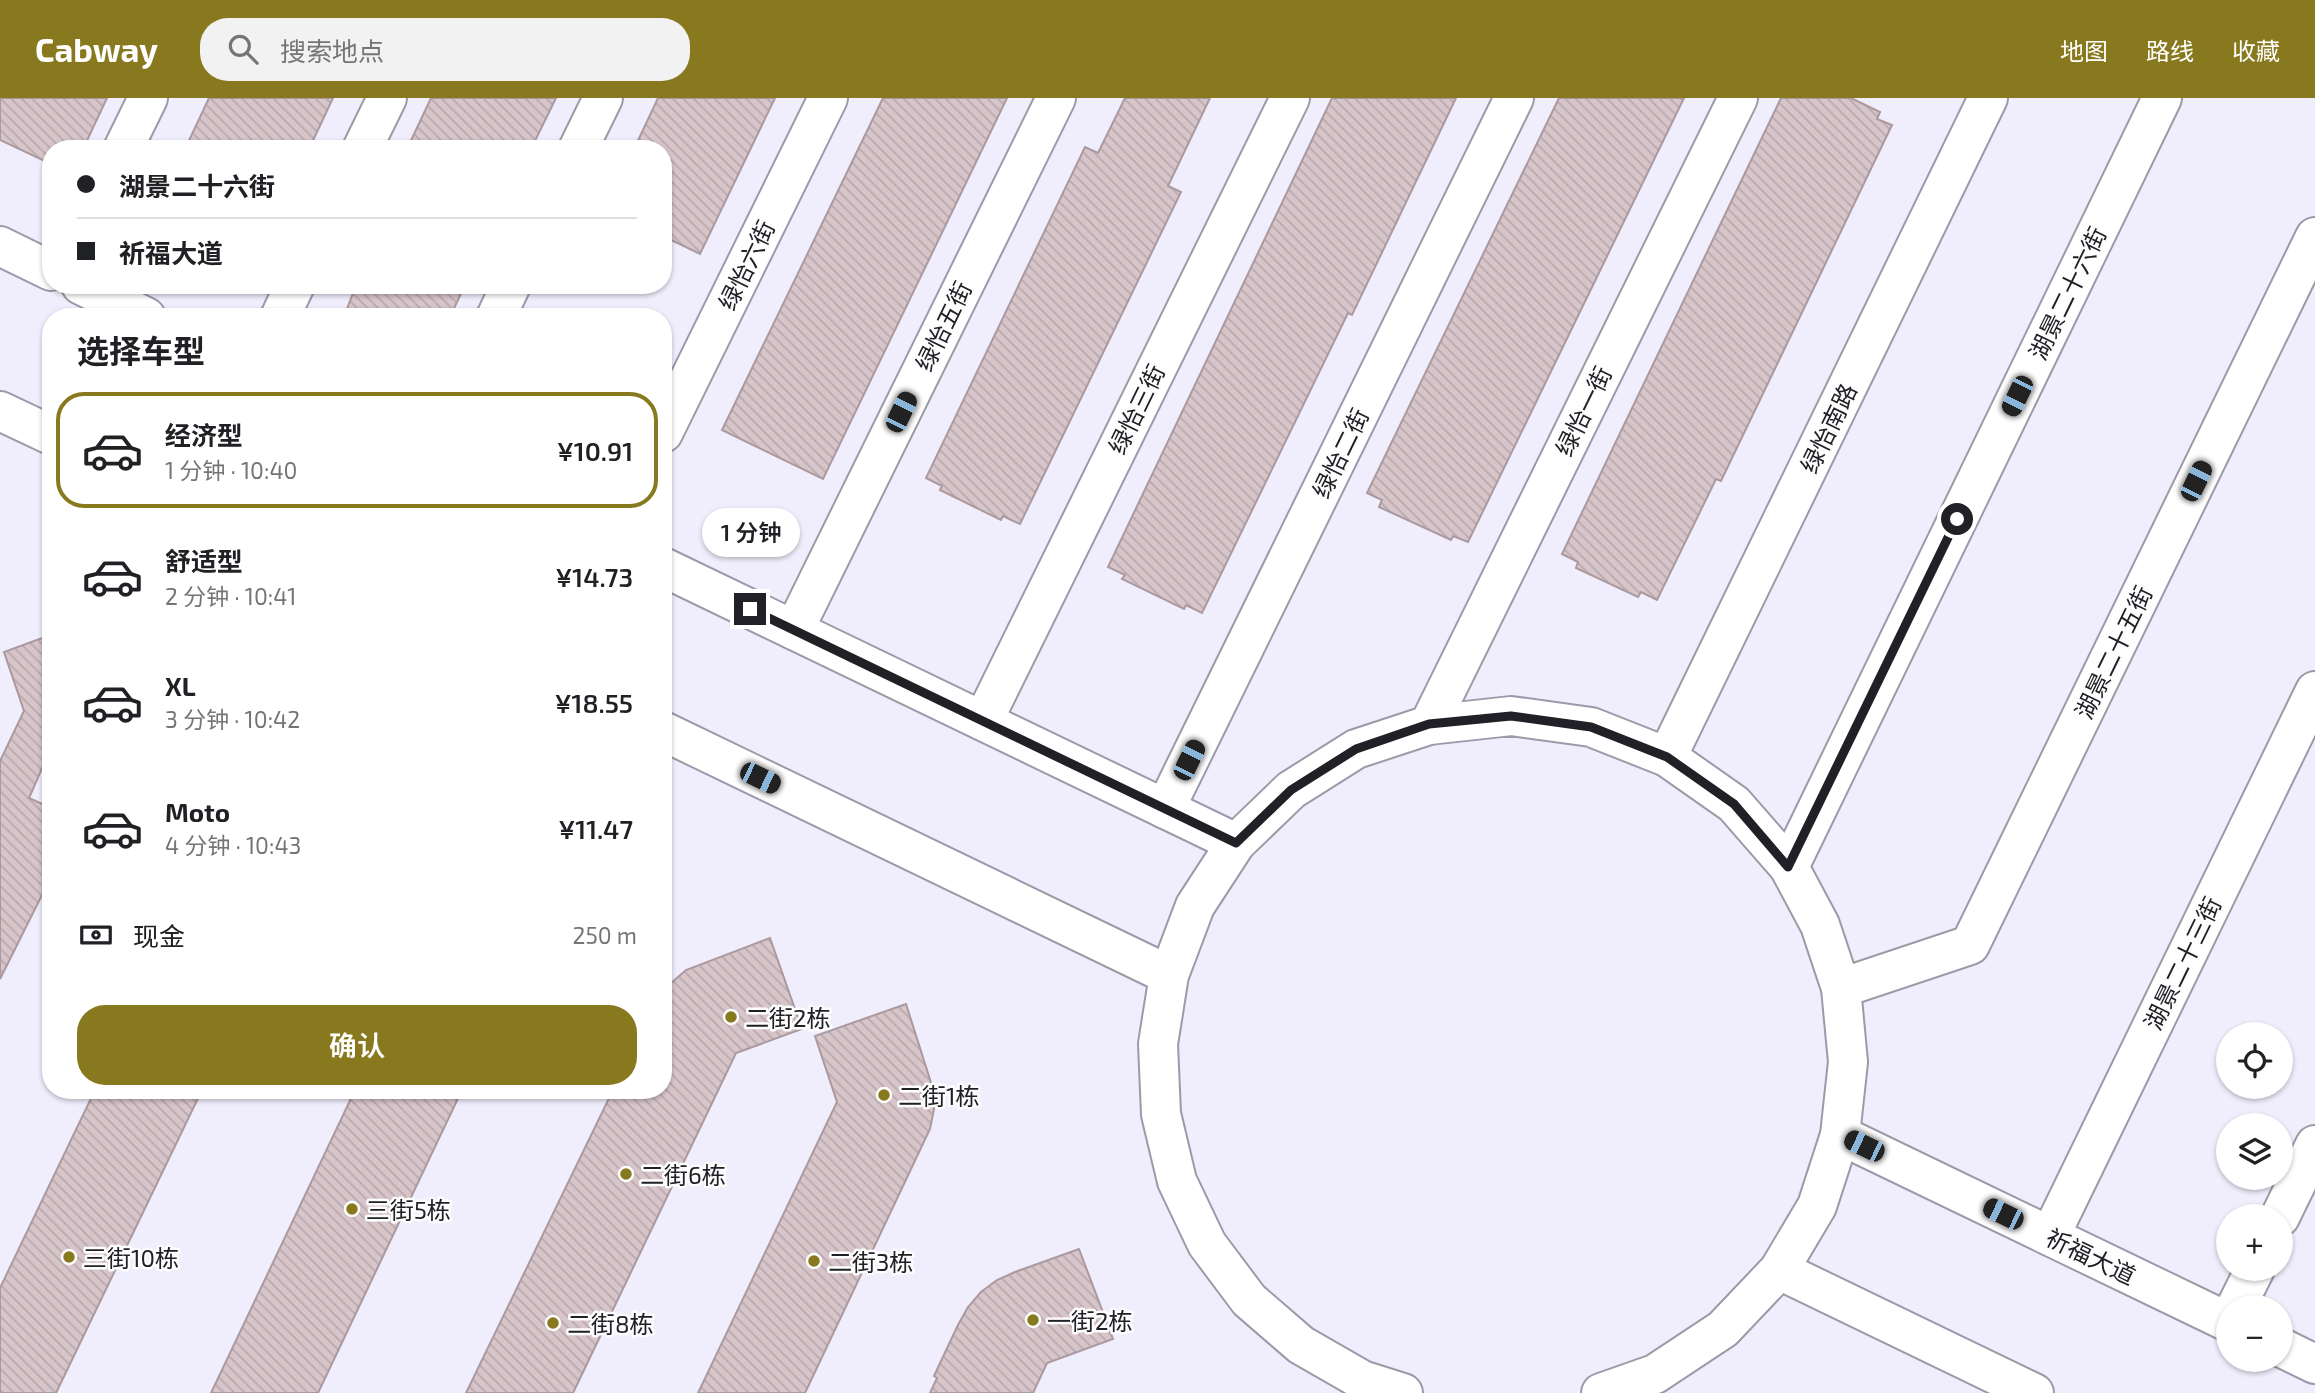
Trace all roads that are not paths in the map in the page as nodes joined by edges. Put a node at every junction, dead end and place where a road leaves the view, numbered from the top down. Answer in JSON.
{"nodes":[{"id":1,"x":148,"y":98,"type":"edge"},
{"id":2,"x":387,"y":98,"type":"edge"},
{"id":3,"x":603,"y":98,"type":"edge"},
{"id":4,"x":828,"y":98,"type":"edge"},
{"id":5,"x":1056,"y":98,"type":"edge"},
{"id":6,"x":1290,"y":98,"type":"edge"},
{"id":7,"x":1514,"y":98,"type":"edge"},
{"id":8,"x":1738,"y":98,"type":"edge"},
{"id":9,"x":1988,"y":98,"type":"edge"},
{"id":10,"x":2162,"y":98,"type":"edge"},
{"id":11,"x":127,"y":140,"type":"edge"},
{"id":12,"x":366,"y":140,"type":"edge"},
{"id":13,"x":582,"y":140,"type":"edge"},
{"id":14,"x":2315,"y":237,"type":"edge"},
{"id":15,"x":0,"y":246,"type":"edge"},
{"id":16,"x":42,"y":267,"type":"edge"},
{"id":17,"x":99,"y":294,"type":"edge"},
{"id":18,"x":128,"y":308,"type":"edge"},
{"id":19,"x":0,"y":411,"type":"edge"},
{"id":20,"x":672,"y":415,"type":"edge"},
{"id":21,"x":42,"y":431,"type":"edge"},
{"id":22,"x":672,"y":571,"type":"edge"},
{"id":23,"x":794,"y":630,"type":"junction"},
{"id":24,"x":2315,"y":691,"type":"edge"},
{"id":25,"x":983,"y":721,"type":"junction"},
{"id":26,"x":1429,"y":724,"type":"junction"},
{"id":27,"x":672,"y":735,"type":"edge"},
{"id":28,"x":1667,"y":757,"type":"junction"},
{"id":29,"x":1165,"y":808,"type":"junction"},
{"id":30,"x":1236,"y":843,"type":"junction"},
{"id":31,"x":1788,"y":867,"type":"junction"},
{"id":32,"x":1169,"y":975,"type":"junction"},
{"id":33,"x":1840,"y":988,"type":"junction"},
{"id":34,"x":1840,"y":1135,"type":"junction"},
{"id":35,"x":2315,"y":1145,"type":"edge"},
{"id":36,"x":2286,"y":1204,"type":"edge"},
{"id":37,"x":2050,"y":1236,"type":"junction"},
{"id":38,"x":1779,"y":1270,"type":"junction"},
{"id":39,"x":2216,"y":1316,"type":"edge"},
{"id":40,"x":2293,"y":1353,"type":"edge"},
{"id":41,"x":2315,"y":1364,"type":"edge"},
{"id":42,"x":1358,"y":1386,"type":"edge"},
{"id":43,"x":1403,"y":1393,"type":"edge"},
{"id":44,"x":1601,"y":1393,"type":"edge"},
{"id":45,"x":2034,"y":1393,"type":"edge"}],
"edges":[{"from":1,"to":11,"type":"street"},
{"from":2,"to":12,"type":"street"},
{"from":3,"to":13,"type":"street"},
{"from":4,"to":20,"type":"street","name":"绿怡六街"},
{"from":5,"to":23,"type":"street","name":"绿怡五街"},
{"from":6,"to":25,"type":"street","name":"绿怡三街"},
{"from":7,"to":29,"type":"street","name":"绿怡二街"},
{"from":8,"to":26,"type":"street","name":"绿怡一街"},
{"from":9,"to":28,"type":"street","name":"绿怡南路"},
{"from":10,"to":31,"type":"street","name":"湖景二十六街"},
{"from":14,"to":33,"type":"street","name":"湖景二十五街"},
{"from":15,"to":16,"type":"street"},
{"from":17,"to":18,"type":"street"},
{"from":19,"to":21,"type":"street"},
{"from":22,"to":23,"type":"street"},
{"from":23,"to":25,"type":"street"},
{"from":24,"to":37,"type":"street","name":"湖景二十三街"},
{"from":25,"to":29,"type":"street"},
{"from":26,"to":28,"type":"street"},
{"from":26,"to":30,"type":"street"},
{"from":27,"to":32,"type":"street"},
{"from":28,"to":31,"type":"street"},
{"from":29,"to":30,"type":"street"},
{"from":30,"to":32,"type":"street"},
{"from":31,"to":33,"type":"street"},
{"from":32,"to":42,"type":"street"},
{"from":33,"to":34,"type":"street"},
{"from":34,"to":37,"type":"street","name":"祈福大道"},
{"from":34,"to":38,"type":"street"},
{"from":35,"to":36,"type":"street"},
{"from":37,"to":39,"type":"street","name":"祈福大道"},
{"from":38,"to":44,"type":"street"},
{"from":38,"to":45,"type":"street"},
{"from":40,"to":41,"type":"street"},
{"from":42,"to":43,"type":"street"}]}
